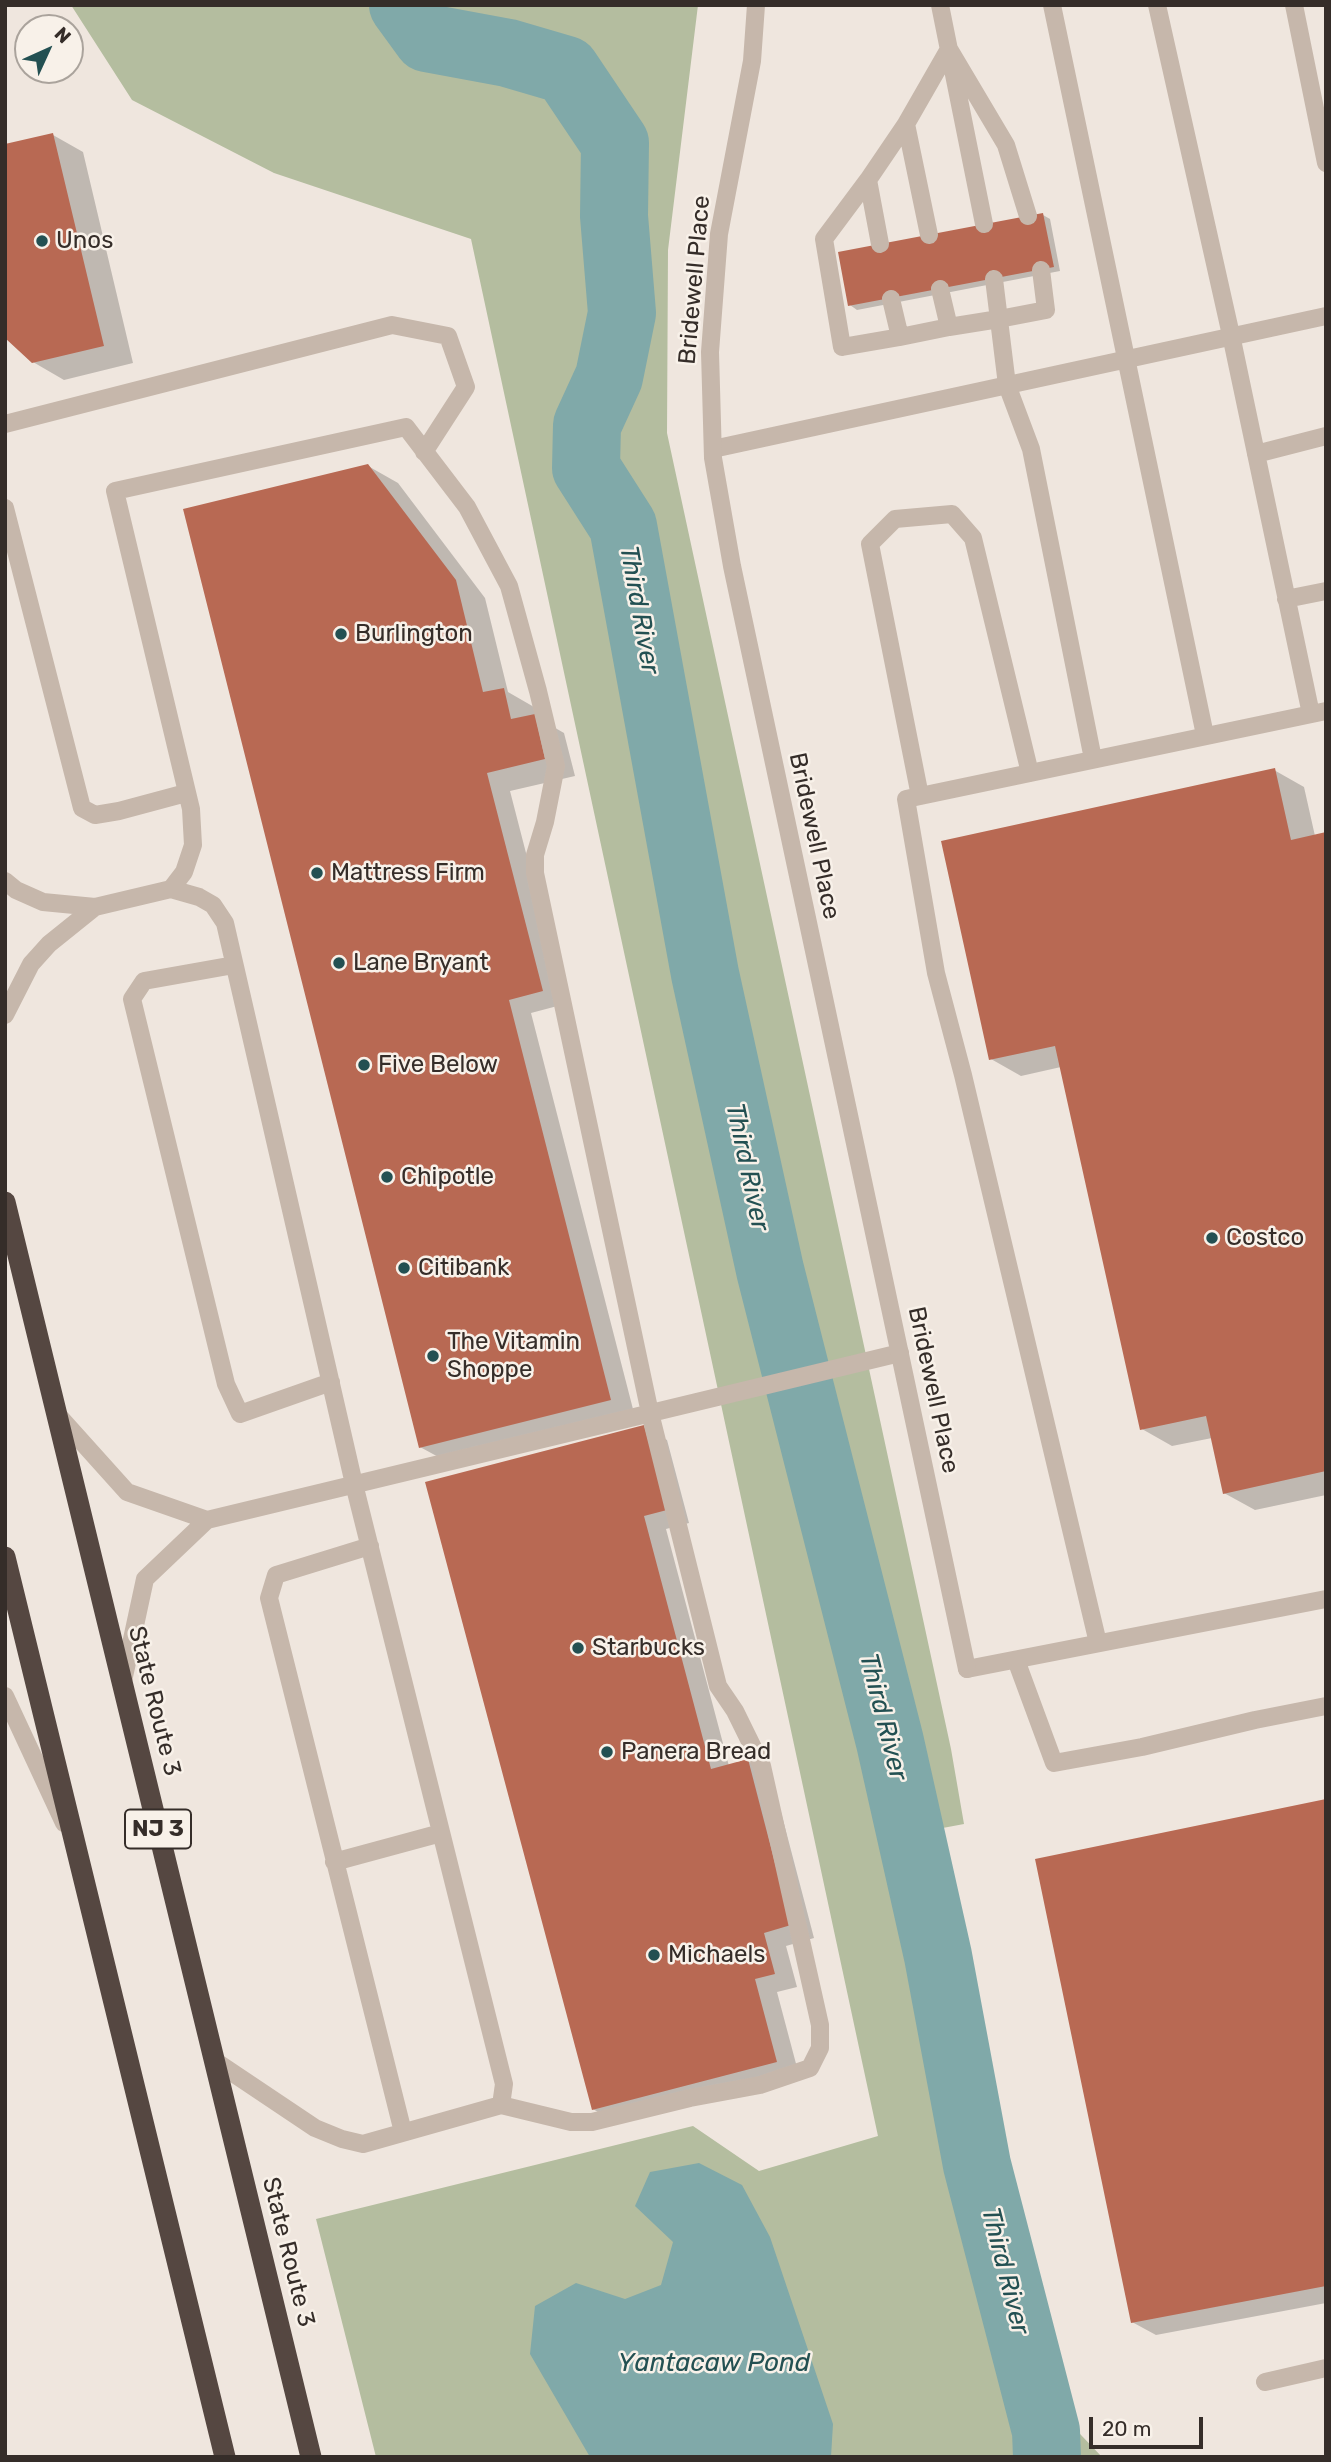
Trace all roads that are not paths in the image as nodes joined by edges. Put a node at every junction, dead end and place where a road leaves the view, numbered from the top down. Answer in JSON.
{"nodes":[{"id":1,"x":755,"y":5,"type":"edge"},
{"id":2,"x":940,"y":5,"type":"edge"},
{"id":3,"x":1052,"y":5,"type":"edge"},
{"id":4,"x":1157,"y":5,"type":"edge"},
{"id":5,"x":1294,"y":5,"type":"edge"},
{"id":6,"x":949,"y":50,"type":"junction"},
{"id":7,"x":906,"y":124,"type":"junction"},
{"id":8,"x":1326,"y":163,"type":"edge"},
{"id":9,"x":868,"y":180,"type":"junction"},
{"id":10,"x":1028,"y":216,"type":"dead end"},
{"id":11,"x":984,"y":224,"type":"dead end"},
{"id":12,"x":929,"y":235,"type":"dead end"},
{"id":13,"x":880,"y":244,"type":"dead end"},
{"id":14,"x":1041,"y":270,"type":"dead end"},
{"id":15,"x":994,"y":279,"type":"dead end"},
{"id":16,"x":940,"y":289,"type":"dead end"},
{"id":17,"x":891,"y":299,"type":"dead end"},
{"id":18,"x":1326,"y":316,"type":"edge"},
{"id":19,"x":999,"y":319,"type":"junction"},
{"id":20,"x":949,"y":327,"type":"junction"},
{"id":21,"x":1231,"y":335,"type":"junction"},
{"id":22,"x":900,"y":337,"type":"junction"},
{"id":23,"x":1127,"y":358,"type":"junction"},
{"id":24,"x":1007,"y":385,"type":"junction"},
{"id":25,"x":5,"y":424,"type":"edge"},
{"id":26,"x":1326,"y":436,"type":"edge"},
{"id":27,"x":712,"y":449,"type":"junction"},
{"id":28,"x":424,"y":452,"type":"junction"},
{"id":29,"x":1256,"y":454,"type":"junction"},
{"id":30,"x":5,"y":508,"type":"edge"},
{"id":31,"x":1326,"y":591,"type":"edge"},
{"id":32,"x":1286,"y":598,"type":"junction"},
{"id":33,"x":1318,"y":712,"type":"edge"},
{"id":34,"x":1205,"y":736,"type":"junction"},
{"id":35,"x":1093,"y":759,"type":"junction"},
{"id":36,"x":1030,"y":773,"type":"junction"},
{"id":37,"x":187,"y":793,"type":"junction"},
{"id":38,"x":919,"y":796,"type":"junction"},
{"id":39,"x":5,"y":881,"type":"edge"},
{"id":40,"x":171,"y":889,"type":"junction"},
{"id":41,"x":95,"y":907,"type":"junction"},
{"id":42,"x":234,"y":965,"type":"junction"},
{"id":43,"x":5,"y":1014,"type":"edge"},
{"id":44,"x":5,"y":1202,"type":"edge"},
{"id":45,"x":900,"y":1353,"type":"junction"},
{"id":46,"x":331,"y":1382,"type":"junction"},
{"id":47,"x":57,"y":1413,"type":"junction"},
{"id":48,"x":650,"y":1413,"type":"junction"},
{"id":49,"x":354,"y":1485,"type":"junction"},
{"id":50,"x":207,"y":1520,"type":"junction"},
{"id":51,"x":370,"y":1546,"type":"junction"},
{"id":52,"x":5,"y":1557,"type":"edge"},
{"id":53,"x":1326,"y":1599,"type":"edge"},
{"id":54,"x":1098,"y":1643,"type":"junction"},
{"id":55,"x":1016,"y":1660,"type":"junction"},
{"id":56,"x":123,"y":1684,"type":"junction"},
{"id":57,"x":5,"y":1696,"type":"edge"},
{"id":58,"x":1326,"y":1706,"type":"edge"},
{"id":59,"x":441,"y":1833,"type":"junction"},
{"id":60,"x":78,"y":1856,"type":"junction"},
{"id":61,"x":334,"y":1862,"type":"junction"},
{"id":62,"x":215,"y":2061,"type":"junction"},
{"id":63,"x":501,"y":2105,"type":"junction"},
{"id":64,"x":403,"y":2132,"type":"junction"},
{"id":65,"x":1326,"y":2368,"type":"edge"},
{"id":66,"x":1265,"y":2382,"type":"dead end"},
{"id":67,"x":225,"y":2457,"type":"edge"},
{"id":68,"x":312,"y":2457,"type":"edge"}],
"edges":[{"from":1,"to":27,"type":"street","name":"Bridewell Place"},
{"from":2,"to":6,"type":"street"},
{"from":3,"to":23,"type":"street"},
{"from":4,"to":21,"type":"street"},
{"from":5,"to":8,"type":"street"},
{"from":6,"to":7,"type":"street"},
{"from":6,"to":10,"type":"street"},
{"from":6,"to":11,"type":"street"},
{"from":7,"to":9,"type":"street"},
{"from":7,"to":12,"type":"street"},
{"from":9,"to":13,"type":"street"},
{"from":9,"to":22,"type":"street"},
{"from":14,"to":19,"type":"street"},
{"from":15,"to":19,"type":"street"},
{"from":16,"to":20,"type":"street"},
{"from":17,"to":22,"type":"street"},
{"from":18,"to":21,"type":"street"},
{"from":19,"to":20,"type":"street"},
{"from":19,"to":24,"type":"street"},
{"from":20,"to":22,"type":"street"},
{"from":21,"to":23,"type":"street"},
{"from":21,"to":29,"type":"street"},
{"from":23,"to":24,"type":"street"},
{"from":23,"to":34,"type":"street"},
{"from":24,"to":27,"type":"street"},
{"from":24,"to":35,"type":"street"},
{"from":25,"to":28,"type":"street"},
{"from":26,"to":29,"type":"street"},
{"from":27,"to":45,"type":"street","name":"Bridewell Place"},
{"from":28,"to":37,"type":"street"},
{"from":28,"to":48,"type":"street"},
{"from":29,"to":32,"type":"street"},
{"from":30,"to":37,"type":"street"},
{"from":31,"to":32,"type":"street"},
{"from":32,"to":33,"type":"street"},
{"from":33,"to":34,"type":"street"},
{"from":34,"to":35,"type":"street"},
{"from":35,"to":36,"type":"street"},
{"from":36,"to":38,"type":"street"},
{"from":36,"to":38,"type":"street"},
{"from":37,"to":40,"type":"street"},
{"from":38,"to":54,"type":"street"},
{"from":39,"to":41,"type":"street"},
{"from":40,"to":41,"type":"street"},
{"from":40,"to":42,"type":"street"},
{"from":41,"to":43,"type":"street"},
{"from":42,"to":46,"type":"street"},
{"from":42,"to":46,"type":"street"},
{"from":44,"to":47,"type":"highway","name":"State Route 3","number":"NJ 3"},
{"from":45,"to":48,"type":"street"},
{"from":45,"to":55,"type":"street","name":"Bridewell Place"},
{"from":46,"to":49,"type":"street"},
{"from":47,"to":50,"type":"street"},
{"from":47,"to":56,"type":"highway","name":"State Route 3","number":"NJ 3"},
{"from":48,"to":49,"type":"street"},
{"from":48,"to":63,"type":"street"},
{"from":49,"to":50,"type":"street"},
{"from":49,"to":51,"type":"street"},
{"from":50,"to":56,"type":"street"},
{"from":51,"to":59,"type":"street"},
{"from":51,"to":61,"type":"street"},
{"from":52,"to":60,"type":"highway"},
{"from":53,"to":54,"type":"street"},
{"from":54,"to":55,"type":"street"},
{"from":55,"to":58,"type":"street"},
{"from":56,"to":62,"type":"highway","name":"State Route 3","number":"NJ 3"},
{"from":57,"to":60,"type":"street"},
{"from":59,"to":61,"type":"street"},
{"from":59,"to":63,"type":"street"},
{"from":60,"to":67,"type":"highway"},
{"from":61,"to":64,"type":"street"},
{"from":62,"to":64,"type":"street"},
{"from":62,"to":68,"type":"highway","name":"State Route 3","number":"NJ 3"},
{"from":63,"to":64,"type":"street"},
{"from":65,"to":66,"type":"street"}]}
